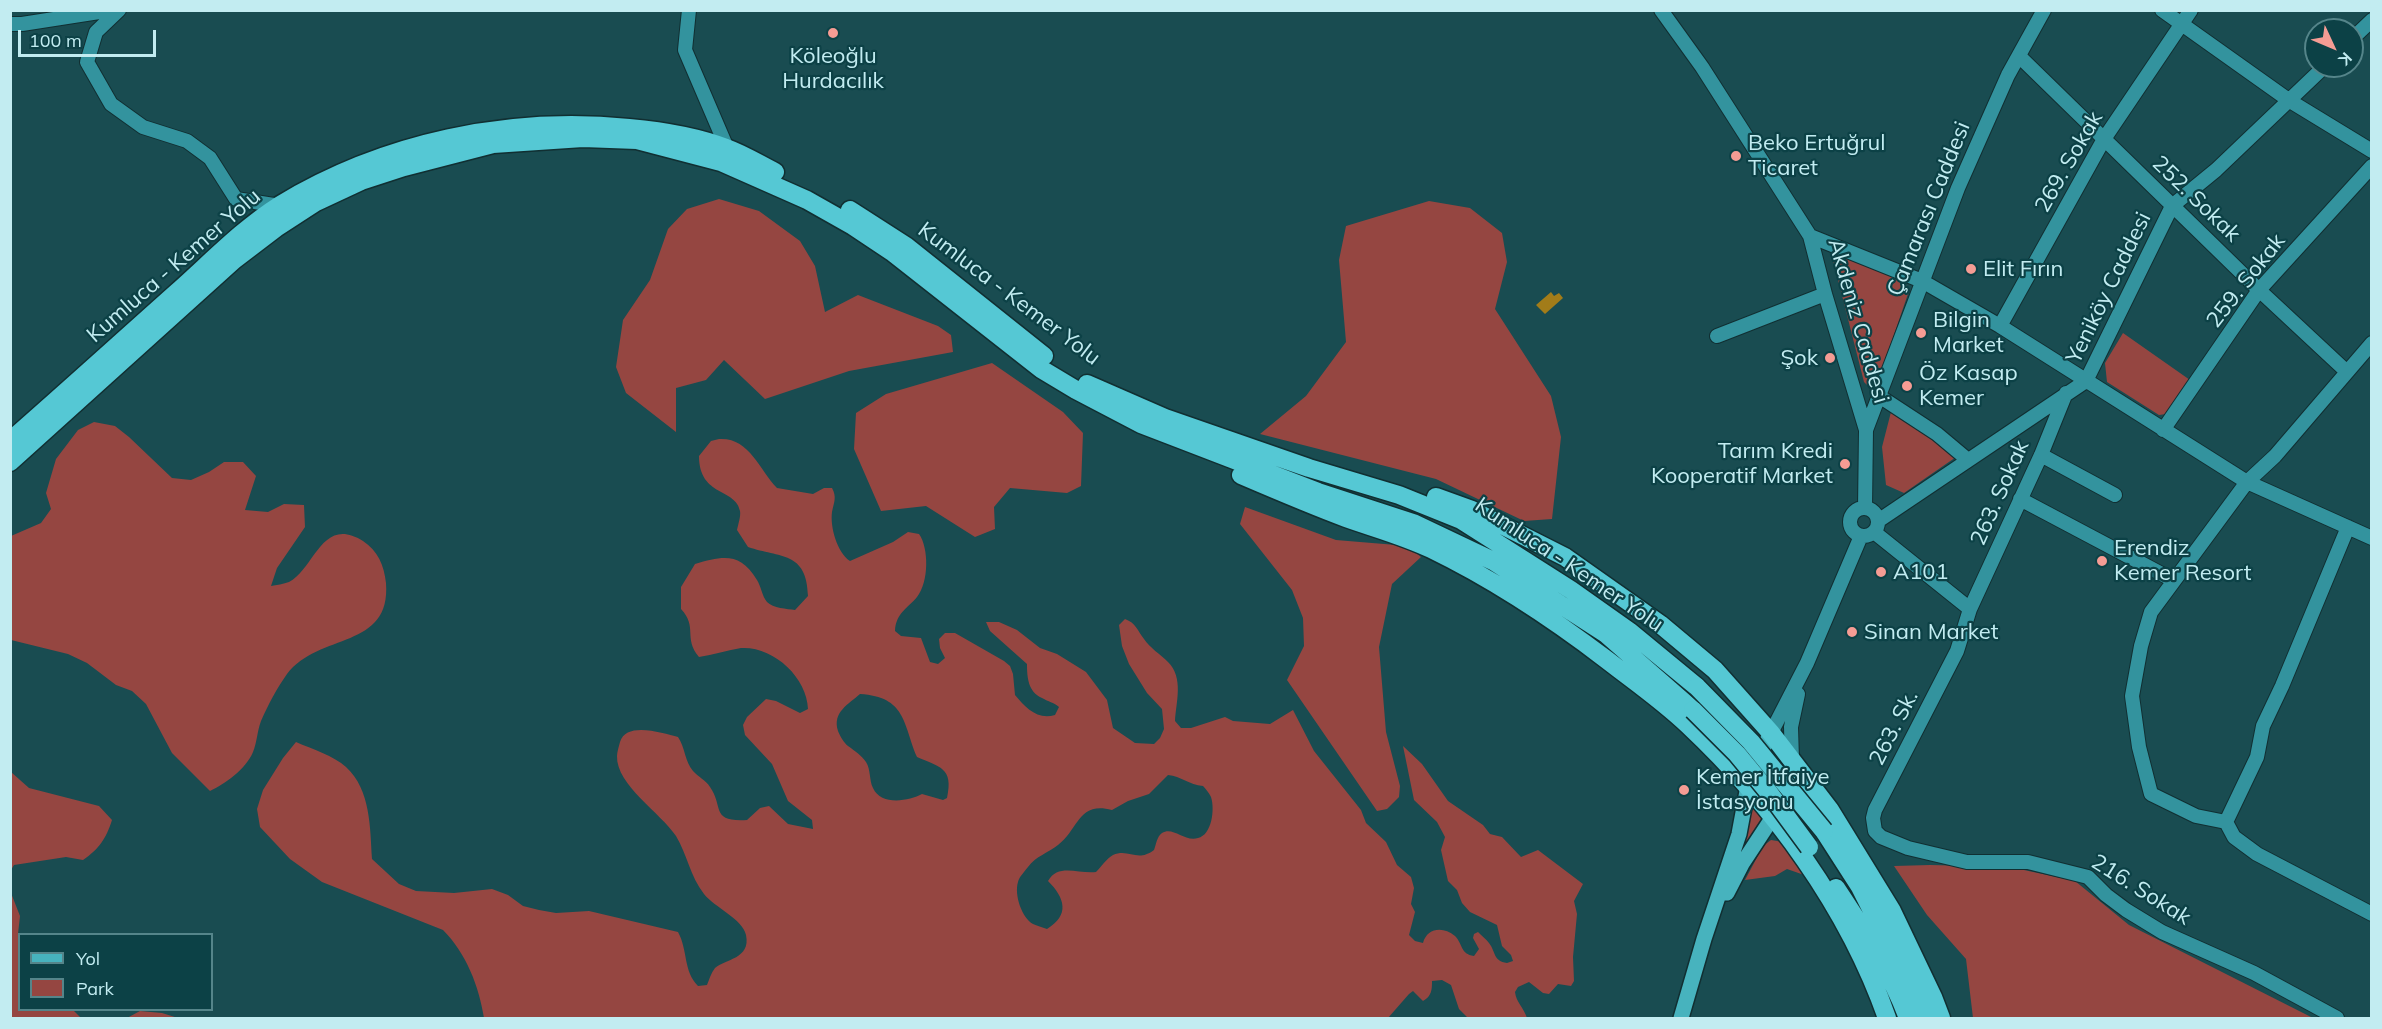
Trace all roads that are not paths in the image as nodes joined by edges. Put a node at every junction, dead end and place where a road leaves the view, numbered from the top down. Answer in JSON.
{"nodes":[{"id":1,"x":112,"y":10,"type":"edge"},
{"id":2,"x":119,"y":10,"type":"edge"},
{"id":3,"x":688,"y":10,"type":"edge"},
{"id":4,"x":1661,"y":10,"type":"edge"},
{"id":5,"x":2044,"y":10,"type":"edge"},
{"id":6,"x":2162,"y":10,"type":"edge"},
{"id":7,"x":2190,"y":10,"type":"edge"},
{"id":8,"x":10,"y":24,"type":"edge"},
{"id":9,"x":2182,"y":24,"type":"junction"},
{"id":10,"x":2019,"y":56,"type":"junction"},
{"id":11,"x":2313,"y":78,"type":"edge"},
{"id":12,"x":2290,"y":101,"type":"junction"},
{"id":13,"x":2104,"y":139,"type":"junction"},
{"id":14,"x":727,"y":148,"type":"junction"},
{"id":15,"x":2372,"y":152,"type":"edge"},
{"id":16,"x":2372,"y":166,"type":"edge"},
{"id":17,"x":280,"y":206,"type":"junction"},
{"id":18,"x":2172,"y":206,"type":"junction"},
{"id":19,"x":1810,"y":236,"type":"junction"},
{"id":20,"x":1923,"y":281,"type":"junction"},
{"id":21,"x":2259,"y":290,"type":"junction"},
{"id":22,"x":1825,"y":294,"type":"junction"},
{"id":23,"x":2000,"y":326,"type":"junction"},
{"id":24,"x":1717,"y":336,"type":"dead end"},
{"id":25,"x":2372,"y":343,"type":"edge"},
{"id":26,"x":2346,"y":371,"type":"junction"},
{"id":27,"x":2086,"y":381,"type":"junction"},
{"id":28,"x":2066,"y":393,"type":"junction"},
{"id":29,"x":1879,"y":396,"type":"junction"},
{"id":30,"x":1866,"y":430,"type":"junction"},
{"id":31,"x":2163,"y":430,"type":"junction"},
{"id":32,"x":10,"y":441,"type":"edge"},
{"id":33,"x":1186,"y":442,"type":"junction"},
{"id":34,"x":1246,"y":447,"type":"junction"},
{"id":35,"x":2041,"y":454,"type":"junction"},
{"id":36,"x":1968,"y":460,"type":"junction"},
{"id":37,"x":10,"y":462,"type":"edge"},
{"id":38,"x":2247,"y":482,"type":"junction"},
{"id":39,"x":2115,"y":495,"type":"dead end"},
{"id":40,"x":2020,"y":500,"type":"junction"},
{"id":41,"x":1865,"y":508,"type":"junction"},
{"id":42,"x":2348,"y":527,"type":"junction"},
{"id":43,"x":1871,"y":530,"type":"junction"},
{"id":44,"x":2369,"y":536,"type":"edge"},
{"id":45,"x":2173,"y":580,"type":"junction"},
{"id":46,"x":1970,"y":609,"type":"junction"},
{"id":47,"x":1807,"y":663,"type":"junction"},
{"id":48,"x":1771,"y":733,"type":"junction"},
{"id":49,"x":1792,"y":760,"type":"junction"},
{"id":50,"x":1748,"y":786,"type":"junction"},
{"id":51,"x":1773,"y":818,"type":"junction"},
{"id":52,"x":2226,"y":822,"type":"junction"},
{"id":53,"x":1908,"y":848,"type":"joint"},
{"id":54,"x":2372,"y":914,"type":"edge"},
{"id":55,"x":1704,"y":939,"type":"junction"},
{"id":56,"x":1681,"y":1018,"type":"edge"},
{"id":57,"x":1887,"y":1018,"type":"edge"},
{"id":58,"x":1908,"y":1018,"type":"edge"},
{"id":59,"x":1926,"y":1018,"type":"edge"},
{"id":60,"x":1941,"y":1018,"type":"edge"},
{"id":61,"x":2337,"y":1018,"type":"edge"}],
"edges":[{"from":1,"to":8,"type":"street"},
{"from":2,"to":17,"type":"street"},
{"from":3,"to":14,"type":"street"},
{"from":4,"to":19,"type":"street","name":"Akdeniz Caddesi"},
{"from":5,"to":10,"type":"street","name":"Çamarası Caddesi"},
{"from":6,"to":9,"type":"street"},
{"from":7,"to":9,"type":"street","name":"269. Sokak"},
{"from":9,"to":12,"type":"street"},
{"from":9,"to":13,"type":"street","name":"269. Sokak"},
{"from":10,"to":13,"type":"street","name":"252. Sokak"},
{"from":10,"to":20,"type":"street","name":"Çamarası Caddesi"},
{"from":11,"to":12,"type":"street","name":"Yeniköy Caddesi"},
{"from":12,"to":15,"type":"street"},
{"from":12,"to":18,"type":"street","name":"Yeniköy Caddesi"},
{"from":13,"to":18,"type":"street","name":"252. Sokak"},
{"from":13,"to":23,"type":"street","name":"269. Sokak"},
{"from":14,"to":17,"type":"highway","name":"Kumluca - Kemer Yolu"},
{"from":14,"to":34,"type":"highway","name":"Kumluca - Kemer Yolu"},
{"from":16,"to":21,"type":"street","name":"259. Sokak"},
{"from":17,"to":32,"type":"highway","name":"Kumluca - Kemer Yolu"},
{"from":18,"to":21,"type":"street","name":"252. Sokak"},
{"from":18,"to":27,"type":"street","name":"Yeniköy Caddesi"},
{"from":19,"to":20,"type":"street"},
{"from":19,"to":22,"type":"street","name":"Akdeniz Caddesi"},
{"from":20,"to":23,"type":"street"},
{"from":20,"to":29,"type":"street","name":"Çamarası Caddesi"},
{"from":21,"to":26,"type":"street","name":"252. Sokak"},
{"from":21,"to":31,"type":"street","name":"259. Sokak"},
{"from":22,"to":24,"type":"street"},
{"from":22,"to":30,"type":"street","name":"Akdeniz Caddesi"},
{"from":23,"to":27,"type":"street"},
{"from":25,"to":26,"type":"street"},
{"from":26,"to":38,"type":"street"},
{"from":27,"to":28,"type":"street","name":"Yeniköy Caddesi"},
{"from":27,"to":31,"type":"street"},
{"from":28,"to":35,"type":"street","name":"263. Sokak"},
{"from":28,"to":36,"type":"street","name":"Yeniköy Caddesi"},
{"from":29,"to":30,"type":"street","name":"Çamarası Caddesi"},
{"from":29,"to":36,"type":"street"},
{"from":30,"to":41,"type":"street","name":"Akdeniz Caddesi"},
{"from":31,"to":38,"type":"street"},
{"from":33,"to":37,"type":"highway","name":"Kumluca - Kemer Yolu"},
{"from":33,"to":50,"type":"highway","name":"Kumluca - Kemer Yolu"},
{"from":33,"to":58,"type":"highway","name":"Kumluca - Kemer Yolu","bridge":true},
{"from":34,"to":48,"type":"highway"},
{"from":34,"to":59,"type":"highway","name":"Kumluca - Kemer Yolu","bridge":true},
{"from":35,"to":39,"type":"street"},
{"from":35,"to":40,"type":"street","name":"263. Sokak"},
{"from":36,"to":43,"type":"street","name":"Yeniköy Caddesi"},
{"from":38,"to":42,"type":"street"},
{"from":38,"to":45,"type":"street"},
{"from":40,"to":45,"type":"street"},
{"from":40,"to":46,"type":"street","name":"263. Sokak"},
{"from":41,"to":43,"type":"street"},
{"from":41,"to":43,"type":"street"},
{"from":42,"to":44,"type":"street"},
{"from":42,"to":52,"type":"street"},
{"from":43,"to":46,"type":"street"},
{"from":43,"to":47,"type":"street"},
{"from":45,"to":52,"type":"street"},
{"from":46,"to":53,"type":"street","name":"263. Sk."},
{"from":47,"to":48,"type":"street"},
{"from":47,"to":49,"type":"street"},
{"from":48,"to":49,"type":"highway"},
{"from":48,"to":50,"type":"main road"},
{"from":49,"to":51,"type":"main road"},
{"from":49,"to":60,"type":"highway"},
{"from":50,"to":51,"type":"highway","name":"Kumluca - Kemer Yolu"},
{"from":50,"to":55,"type":"main road"},
{"from":51,"to":55,"type":"main road"},
{"from":51,"to":57,"type":"highway","name":"Kumluca - Kemer Yolu"},
{"from":52,"to":54,"type":"street"},
{"from":53,"to":61,"type":"street","name":"216. Sokak"},
{"from":55,"to":56,"type":"main road"}]}
